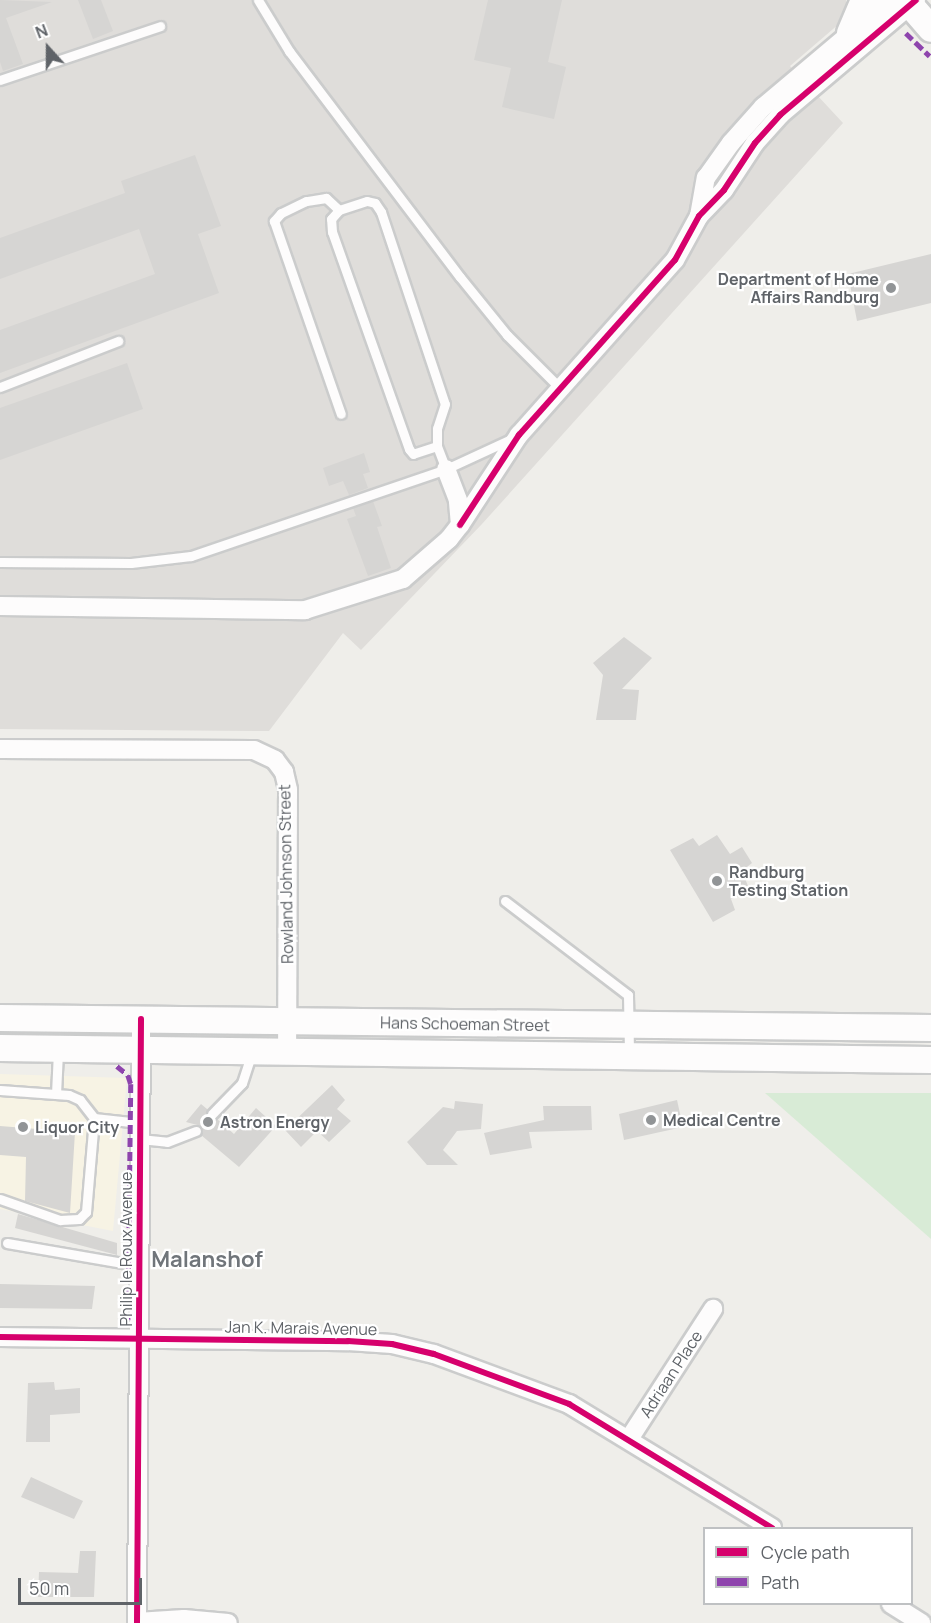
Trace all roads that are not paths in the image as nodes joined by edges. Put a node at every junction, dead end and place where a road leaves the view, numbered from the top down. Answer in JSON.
{"nodes":[{"id":1,"x":258,"y":0,"type":"edge"},
{"id":2,"x":864,"y":0,"type":"edge"},
{"id":3,"x":906,"y":1,"type":"edge"},
{"id":4,"x":160,"y":26,"type":"dead end"},
{"id":5,"x":931,"y":29,"type":"edge"},
{"id":6,"x":850,"y":33,"type":"junction"},
{"id":7,"x":0,"y":80,"type":"edge"},
{"id":8,"x":339,"y":210,"type":"junction"},
{"id":9,"x":699,"y":216,"type":"junction"},
{"id":10,"x":118,"y":341,"type":"dead end"},
{"id":11,"x":0,"y":387,"type":"edge"},
{"id":12,"x":561,"y":389,"type":"junction"},
{"id":13,"x":342,"y":414,"type":"dead end"},
{"id":14,"x":519,"y":435,"type":"junction"},
{"id":15,"x":436,"y":446,"type":"junction"},
{"id":16,"x":446,"y":469,"type":"junction"},
{"id":17,"x":460,"y":525,"type":"junction"},
{"id":18,"x":0,"y":562,"type":"edge"},
{"id":19,"x":0,"y":606,"type":"edge"},
{"id":20,"x":0,"y":749,"type":"edge"},
{"id":21,"x":505,"y":901,"type":"dead end"},
{"id":22,"x":0,"y":1018,"type":"edge"},
{"id":23,"x":141,"y":1019,"type":"junction"},
{"id":24,"x":288,"y":1022,"type":"junction"},
{"id":25,"x":630,"y":1027,"type":"junction"},
{"id":26,"x":931,"y":1028,"type":"edge"},
{"id":27,"x":0,"y":1048,"type":"edge"},
{"id":28,"x":58,"y":1049,"type":"junction"},
{"id":29,"x":141,"y":1050,"type":"junction"},
{"id":30,"x":252,"y":1052,"type":"junction"},
{"id":31,"x":287,"y":1053,"type":"junction"},
{"id":32,"x":629,"y":1057,"type":"junction"},
{"id":33,"x":931,"y":1060,"type":"edge"},
{"id":34,"x":0,"y":1090,"type":"edge"},
{"id":35,"x":56,"y":1094,"type":"junction"},
{"id":36,"x":212,"y":1114,"type":"dead end"},
{"id":37,"x":94,"y":1118,"type":"junction"},
{"id":38,"x":140,"y":1131,"type":"junction"},
{"id":39,"x":196,"y":1131,"type":"dead end"},
{"id":40,"x":0,"y":1199,"type":"edge"},
{"id":41,"x":7,"y":1243,"type":"dead end"},
{"id":42,"x":140,"y":1266,"type":"junction"},
{"id":43,"x":713,"y":1309,"type":"dead end"},
{"id":44,"x":0,"y":1337,"type":"edge"},
{"id":45,"x":139,"y":1340,"type":"junction"},
{"id":46,"x":629,"y":1439,"type":"junction"},
{"id":47,"x":770,"y":1527,"type":"edge"},
{"id":48,"x":893,"y":1605,"type":"edge"},
{"id":49,"x":137,"y":1623,"type":"edge"},
{"id":50,"x":228,"y":1623,"type":"edge"},
{"id":51,"x":922,"y":1623,"type":"edge"}],
"edges":[{"from":1,"to":12,"type":"lane"},
{"from":2,"to":6,"type":"main road"},
{"from":3,"to":5,"type":"main road"},
{"from":3,"to":6,"type":"street"},
{"from":3,"to":9,"type":"street"},
{"from":4,"to":7,"type":"lane"},
{"from":6,"to":9,"type":"street"},
{"from":8,"to":13,"type":"lane"},
{"from":8,"to":15,"type":"lane"},
{"from":8,"to":15,"type":"lane"},
{"from":9,"to":12,"type":"street"},
{"from":10,"to":11,"type":"lane"},
{"from":12,"to":14,"type":"street"},
{"from":14,"to":16,"type":"lane"},
{"from":14,"to":17,"type":"street"},
{"from":15,"to":16,"type":"lane"},
{"from":16,"to":17,"type":"street"},
{"from":16,"to":18,"type":"lane"},
{"from":17,"to":19,"type":"street"},
{"from":20,"to":24,"type":"street","name":"Rowland Johnson Street"},
{"from":21,"to":25,"type":"lane"},
{"from":22,"to":23,"type":"main road","name":"Hans Schoeman Street"},
{"from":23,"to":24,"type":"main road","name":"Hans Schoeman Street"},
{"from":23,"to":29,"type":"street","name":"Philip le Roux Avenue"},
{"from":24,"to":25,"type":"main road","name":"Hans Schoeman Street"},
{"from":24,"to":31,"type":"street","name":"Rowland Johnson Street"},
{"from":25,"to":26,"type":"main road","name":"Hans Schoeman Street"},
{"from":25,"to":32,"type":"lane"},
{"from":27,"to":28,"type":"main road","name":"Hans Schoeman Street"},
{"from":28,"to":29,"type":"main road","name":"Hans Schoeman Street"},
{"from":28,"to":35,"type":"lane"},
{"from":29,"to":30,"type":"main road","name":"Hans Schoeman Street"},
{"from":29,"to":38,"type":"street","name":"Philip le Roux Avenue"},
{"from":30,"to":31,"type":"main road","name":"Hans Schoeman Street"},
{"from":30,"to":36,"type":"lane"},
{"from":31,"to":32,"type":"main road","name":"Hans Schoeman Street"},
{"from":32,"to":33,"type":"main road","name":"Hans Schoeman Street"},
{"from":34,"to":35,"type":"lane"},
{"from":35,"to":37,"type":"lane"},
{"from":37,"to":38,"type":"lane"},
{"from":37,"to":40,"type":"lane"},
{"from":38,"to":39,"type":"lane"},
{"from":38,"to":42,"type":"street","name":"Philip le Roux Avenue"},
{"from":41,"to":42,"type":"lane"},
{"from":42,"to":45,"type":"street","name":"Philip le Roux Avenue"},
{"from":43,"to":46,"type":"street","name":"Adriaan Place"},
{"from":44,"to":45,"type":"street","name":"Jan K. Marais Avenue"},
{"from":45,"to":46,"type":"street","name":"Jan K. Marais Avenue"},
{"from":45,"to":49,"type":"street","name":"Philip le Roux Avenue"},
{"from":46,"to":47,"type":"street","name":"Jan K. Marais Avenue"},
{"from":48,"to":51,"type":"street"},
{"from":49,"to":50,"type":"street"}]}
